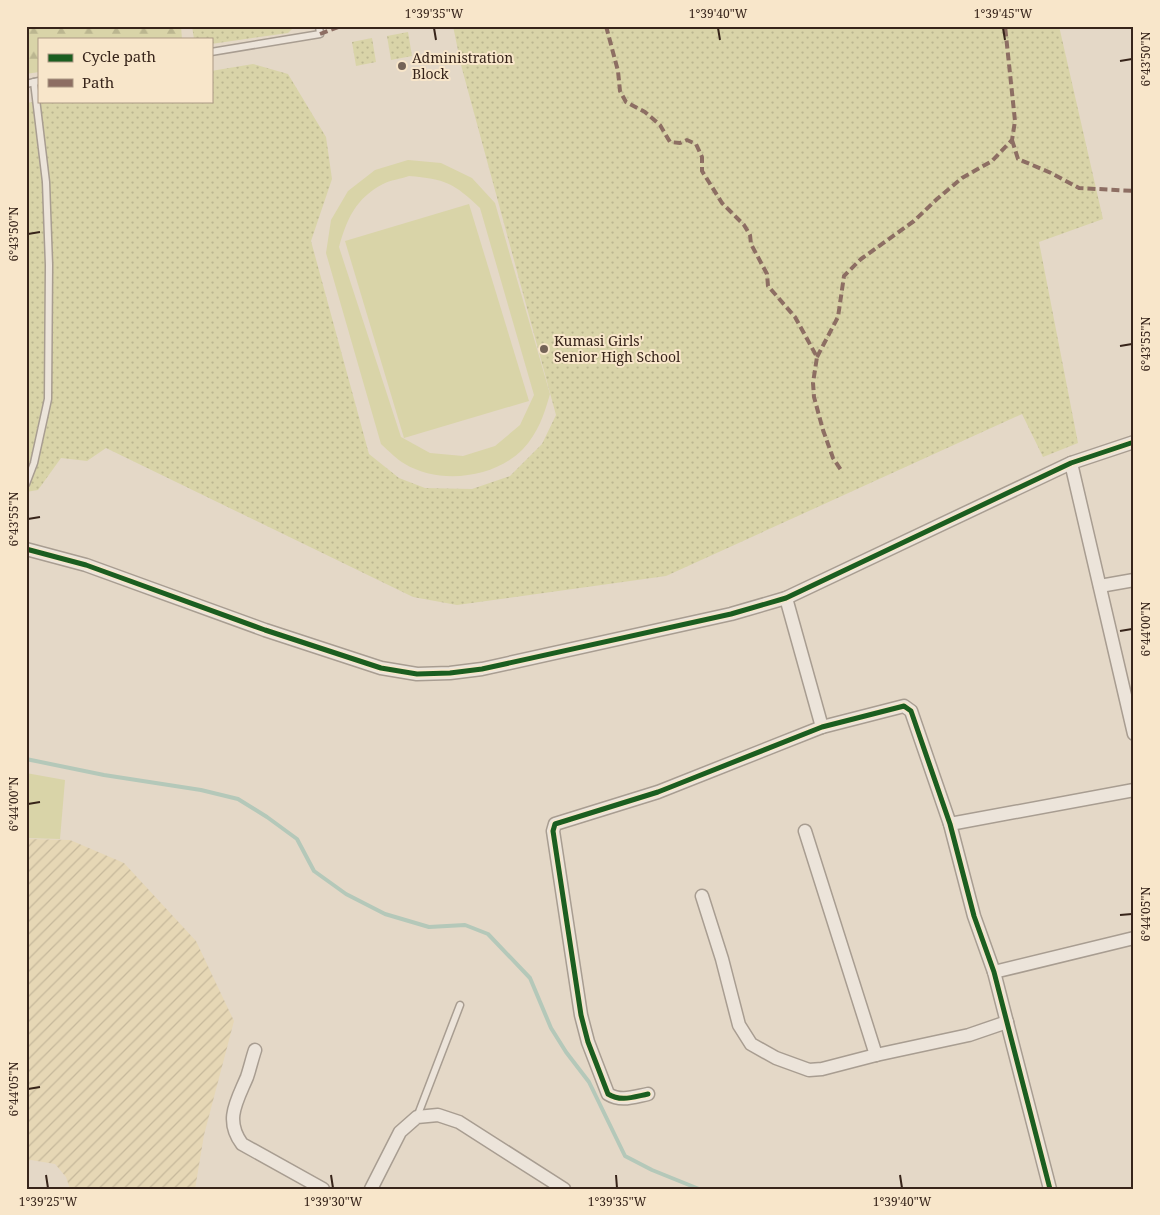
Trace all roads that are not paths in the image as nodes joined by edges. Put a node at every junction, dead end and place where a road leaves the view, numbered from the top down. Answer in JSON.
{"nodes":[{"id":1,"x":319,"y":26,"type":"edge"},
{"id":2,"x":212,"y":52,"type":"edge"},
{"id":3,"x":36,"y":82,"type":"edge"},
{"id":4,"x":26,"y":84,"type":"edge"},
{"id":5,"x":1134,"y":442,"type":"edge"},
{"id":6,"x":1071,"y":463,"type":"junction"},
{"id":7,"x":26,"y":484,"type":"edge"},
{"id":8,"x":26,"y":549,"type":"edge"},
{"id":9,"x":1134,"y":580,"type":"edge"},
{"id":10,"x":1100,"y":586,"type":"junction"},
{"id":11,"x":786,"y":598,"type":"junction"},
{"id":12,"x":1133,"y":726,"type":"edge"},
{"id":13,"x":822,"y":727,"type":"junction"},
{"id":14,"x":1134,"y":790,"type":"edge"},
{"id":15,"x":950,"y":824,"type":"junction"},
{"id":16,"x":805,"y":831,"type":"dead end"},
{"id":17,"x":702,"y":896,"type":"dead end"},
{"id":18,"x":1134,"y":938,"type":"edge"},
{"id":19,"x":994,"y":972,"type":"junction"},
{"id":20,"x":460,"y":1005,"type":"dead end"},
{"id":21,"x":1006,"y":1022,"type":"junction"},
{"id":22,"x":255,"y":1050,"type":"dead end"},
{"id":23,"x":876,"y":1055,"type":"junction"},
{"id":24,"x":648,"y":1094,"type":"dead end"},
{"id":25,"x":417,"y":1117,"type":"junction"},
{"id":26,"x":323,"y":1189,"type":"edge"},
{"id":27,"x":371,"y":1189,"type":"edge"},
{"id":28,"x":564,"y":1189,"type":"edge"},
{"id":29,"x":1050,"y":1189,"type":"edge"}],
"edges":[{"from":1,"to":2,"type":"lane"},
{"from":3,"to":4,"type":"lane"},
{"from":3,"to":7,"type":"lane"},
{"from":5,"to":6,"type":"street"},
{"from":6,"to":10,"type":"street"},
{"from":6,"to":11,"type":"street"},
{"from":8,"to":11,"type":"street"},
{"from":9,"to":10,"type":"street"},
{"from":10,"to":12,"type":"street"},
{"from":11,"to":13,"type":"street"},
{"from":13,"to":15,"type":"street"},
{"from":13,"to":24,"type":"street"},
{"from":14,"to":15,"type":"street"},
{"from":15,"to":19,"type":"street"},
{"from":16,"to":23,"type":"street"},
{"from":17,"to":23,"type":"street"},
{"from":18,"to":19,"type":"street"},
{"from":19,"to":21,"type":"street"},
{"from":20,"to":25,"type":"lane"},
{"from":21,"to":23,"type":"street"},
{"from":21,"to":29,"type":"street"},
{"from":22,"to":26,"type":"street"},
{"from":25,"to":27,"type":"street"},
{"from":25,"to":28,"type":"street"}]}
